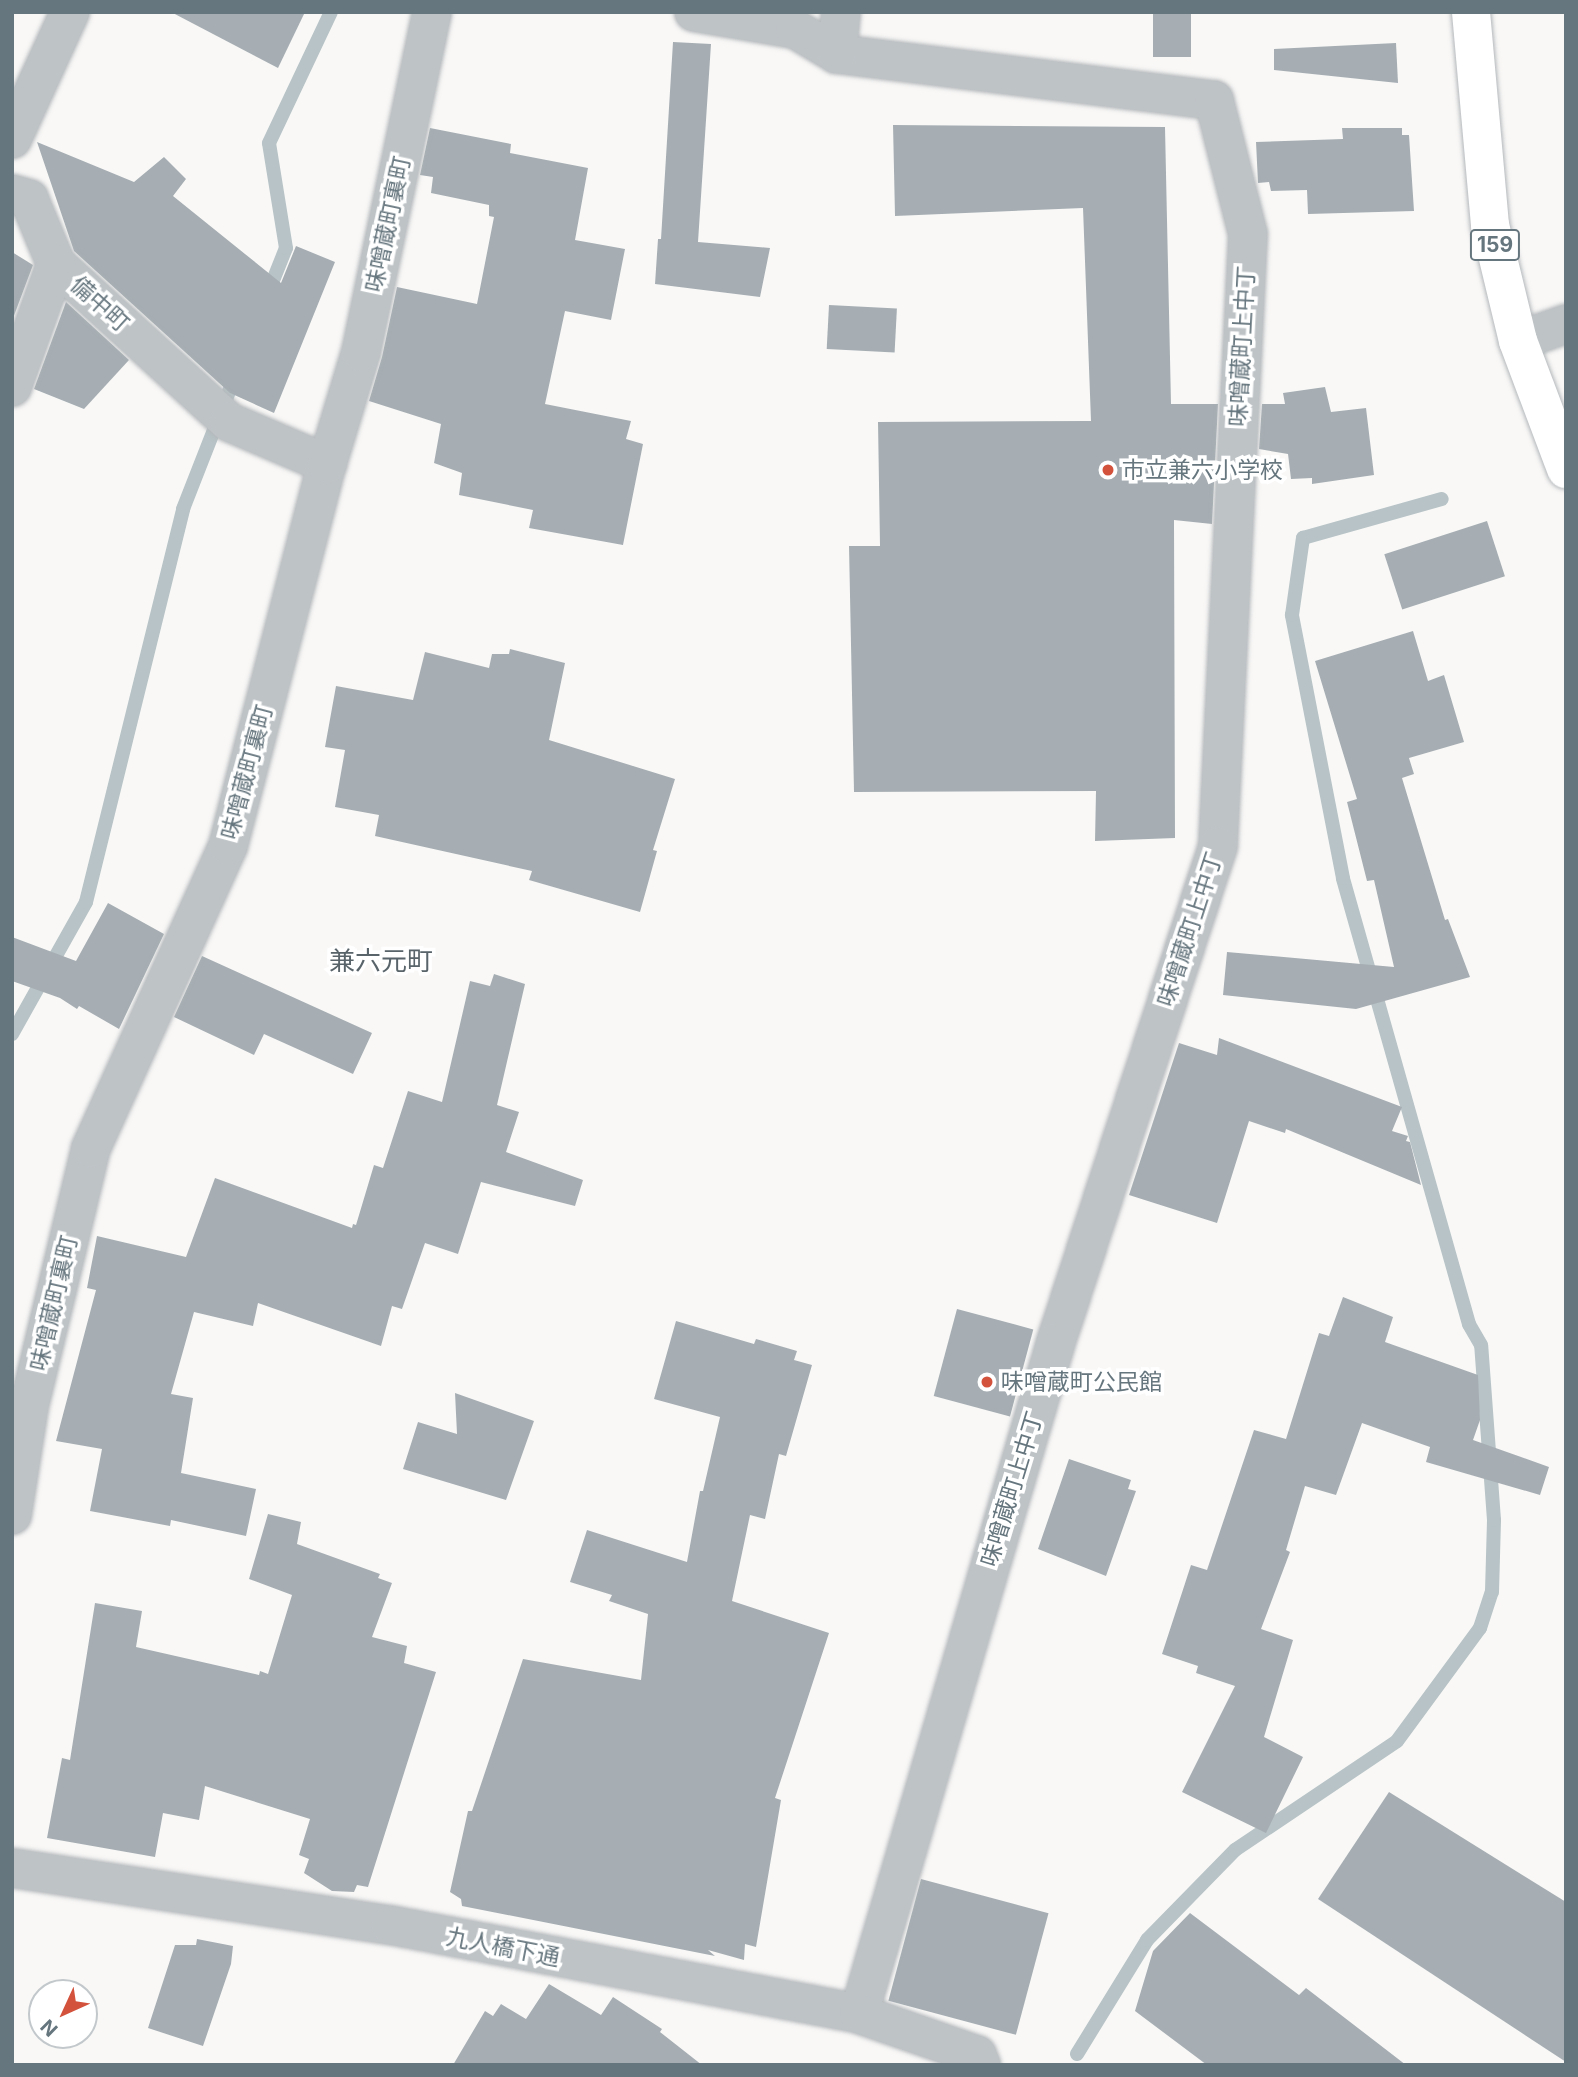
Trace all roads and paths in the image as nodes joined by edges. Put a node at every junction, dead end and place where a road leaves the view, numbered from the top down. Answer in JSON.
{"nodes":[{"id":1,"x":70,"y":12,"type":"edge"},
{"id":2,"x":432,"y":12,"type":"edge"},
{"id":3,"x":694,"y":12,"type":"edge"},
{"id":4,"x":841,"y":12,"type":"edge"},
{"id":5,"x":1471,"y":12,"type":"edge"},
{"id":6,"x":837,"y":54,"type":"junction"},
{"id":7,"x":12,"y":139,"type":"edge"},
{"id":8,"x":12,"y":194,"type":"edge"},
{"id":9,"x":56,"y":264,"type":"junction"},
{"id":10,"x":1566,"y":324,"type":"edge"},
{"id":11,"x":1518,"y":341,"type":"junction"},
{"id":12,"x":12,"y":387,"type":"edge"},
{"id":13,"x":327,"y":464,"type":"junction"},
{"id":14,"x":1566,"y":468,"type":"edge"},
{"id":15,"x":12,"y":1515,"type":"edge"},
{"id":16,"x":12,"y":1868,"type":"edge"},
{"id":17,"x":859,"y":2014,"type":"junction"},
{"id":18,"x":981,"y":2065,"type":"edge"}],
"edges":[{"from":1,"to":7,"type":"street"},
{"from":2,"to":13,"type":"street","name":"味噌蔵町裏町"},
{"from":3,"to":6,"type":"street"},
{"from":4,"to":6,"type":"street"},
{"from":5,"to":11,"type":"highway","number":"159"},
{"from":6,"to":17,"type":"street","name":"味噌蔵町上中丁"},
{"from":8,"to":9,"type":"street","name":"備中町"},
{"from":9,"to":12,"type":"street"},
{"from":9,"to":13,"type":"street","name":"備中町"},
{"from":10,"to":11,"type":"street"},
{"from":11,"to":14,"type":"highway","number":"159"},
{"from":13,"to":15,"type":"street","name":"味噌蔵町裏町"},
{"from":16,"to":17,"type":"street","name":"九人橋下通"},
{"from":17,"to":18,"type":"street","name":"九人橋下通"}]}
